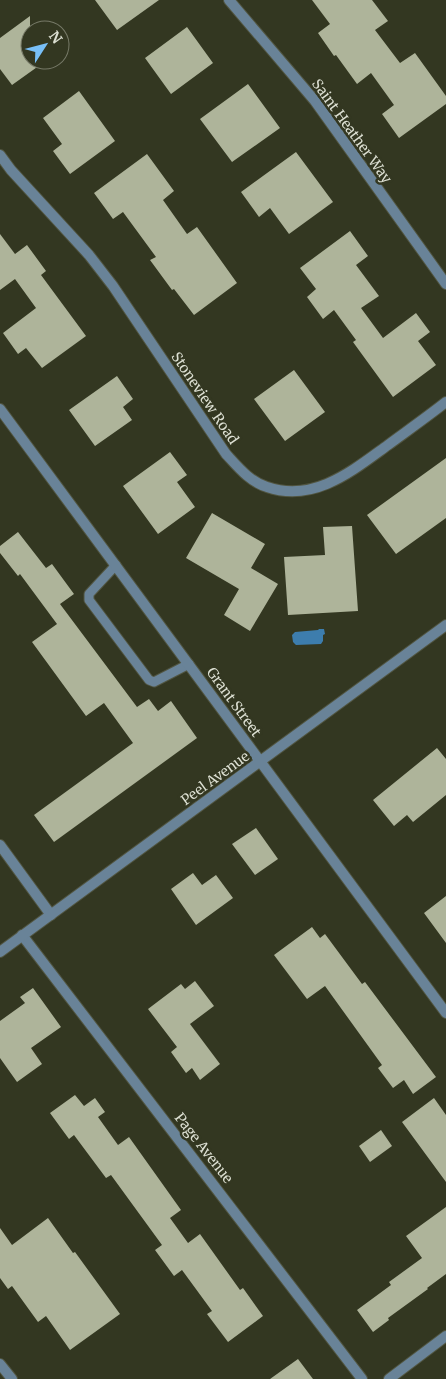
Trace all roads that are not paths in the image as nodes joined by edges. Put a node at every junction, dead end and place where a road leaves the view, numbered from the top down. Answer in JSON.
{"nodes":[{"id":1,"x":229,"y":0,"type":"edge"},
{"id":2,"x":0,"y":155,"type":"edge"},
{"id":3,"x":446,"y":284,"type":"edge"},
{"id":4,"x":446,"y":402,"type":"edge"},
{"id":5,"x":0,"y":409,"type":"edge"},
{"id":6,"x":116,"y":565,"type":"junction"},
{"id":7,"x":446,"y":625,"type":"edge"},
{"id":8,"x":189,"y":664,"type":"junction"},
{"id":9,"x":261,"y":761,"type":"junction"},
{"id":10,"x":0,"y":845,"type":"edge"},
{"id":11,"x":50,"y":915,"type":"junction"},
{"id":12,"x":22,"y":935,"type":"junction"},
{"id":13,"x":0,"y":952,"type":"edge"},
{"id":14,"x":446,"y":1013,"type":"edge"},
{"id":15,"x":446,"y":1336,"type":"edge"},
{"id":16,"x":0,"y":1364,"type":"edge"},
{"id":17,"x":12,"y":1379,"type":"edge"},
{"id":18,"x":362,"y":1379,"type":"edge"},
{"id":19,"x":389,"y":1379,"type":"edge"}],
"edges":[{"from":1,"to":3,"type":"street","name":"Saint Heather Way"},
{"from":2,"to":4,"type":"street","name":"Stoneview Road"},
{"from":5,"to":6,"type":"street","name":"Grant Street"},
{"from":6,"to":8,"type":"street","name":"Grant Street"},
{"from":6,"to":8,"type":"lane"},
{"from":7,"to":9,"type":"street","name":"Peel Avenue"},
{"from":8,"to":9,"type":"street","name":"Grant Street"},
{"from":9,"to":11,"type":"street","name":"Peel Avenue"},
{"from":9,"to":14,"type":"street","name":"Grant Street"},
{"from":10,"to":11,"type":"street"},
{"from":11,"to":12,"type":"street","name":"Peel Avenue"},
{"from":12,"to":13,"type":"street","name":"Peel Avenue"},
{"from":12,"to":18,"type":"street","name":"Page Avenue"},
{"from":15,"to":19,"type":"street"},
{"from":16,"to":17,"type":"street"}]}
